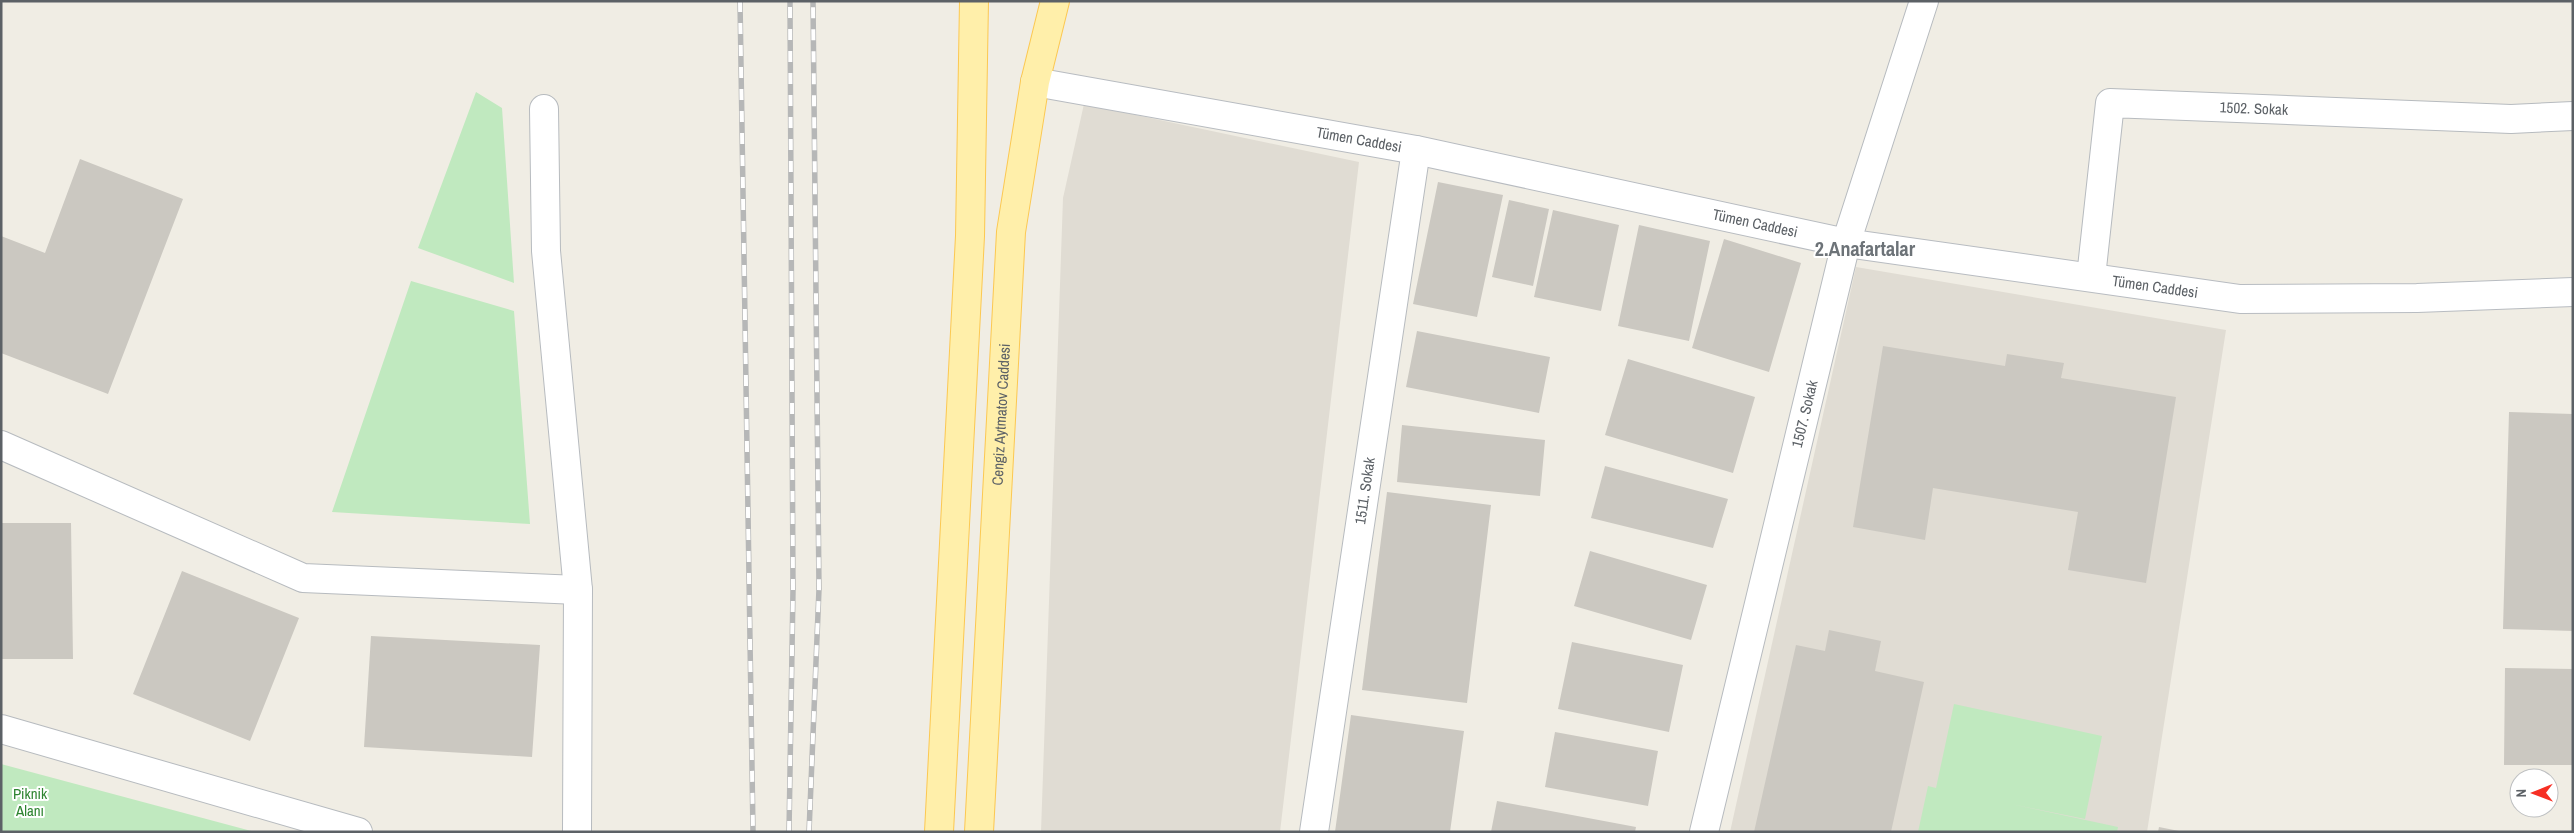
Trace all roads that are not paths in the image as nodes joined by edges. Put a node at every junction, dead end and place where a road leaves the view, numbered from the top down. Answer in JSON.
{"nodes":[{"id":1,"x":974,"y":1,"type":"edge"},
{"id":2,"x":1055,"y":1,"type":"edge"},
{"id":3,"x":1924,"y":1,"type":"edge"},
{"id":4,"x":1034,"y":82,"type":"junction"},
{"id":5,"x":544,"y":109,"type":"dead end"},
{"id":6,"x":2573,"y":116,"type":"edge"},
{"id":7,"x":1416,"y":150,"type":"junction"},
{"id":8,"x":1846,"y":243,"type":"junction"},
{"id":9,"x":2091,"y":277,"type":"junction"},
{"id":10,"x":2573,"y":292,"type":"edge"},
{"id":11,"x":1,"y":445,"type":"edge"},
{"id":12,"x":578,"y":590,"type":"junction"},
{"id":13,"x":1,"y":729,"type":"edge"},
{"id":14,"x":358,"y":832,"type":"edge"},
{"id":15,"x":577,"y":832,"type":"edge"},
{"id":16,"x":940,"y":832,"type":"edge"},
{"id":17,"x":979,"y":832,"type":"edge"},
{"id":18,"x":1314,"y":832,"type":"edge"},
{"id":19,"x":1704,"y":832,"type":"edge"}],
"edges":[{"from":1,"to":16,"type":"main road"},
{"from":2,"to":4,"type":"main road","name":"Cengiz Aytmatov Caddesi"},
{"from":3,"to":8,"type":"street","name":"1507. Sokak"},
{"from":4,"to":7,"type":"street","name":"Tümen Caddesi"},
{"from":4,"to":17,"type":"main road","name":"Cengiz Aytmatov Caddesi"},
{"from":5,"to":12,"type":"street"},
{"from":6,"to":9,"type":"street","name":"1502. Sokak"},
{"from":7,"to":8,"type":"street","name":"Tümen Caddesi"},
{"from":7,"to":18,"type":"street","name":"1511. Sokak"},
{"from":8,"to":9,"type":"street","name":"Tümen Caddesi"},
{"from":8,"to":19,"type":"street","name":"1507. Sokak"},
{"from":9,"to":10,"type":"street","name":"Tümen Caddesi"},
{"from":11,"to":12,"type":"street"},
{"from":12,"to":15,"type":"street"},
{"from":13,"to":14,"type":"street"}]}
